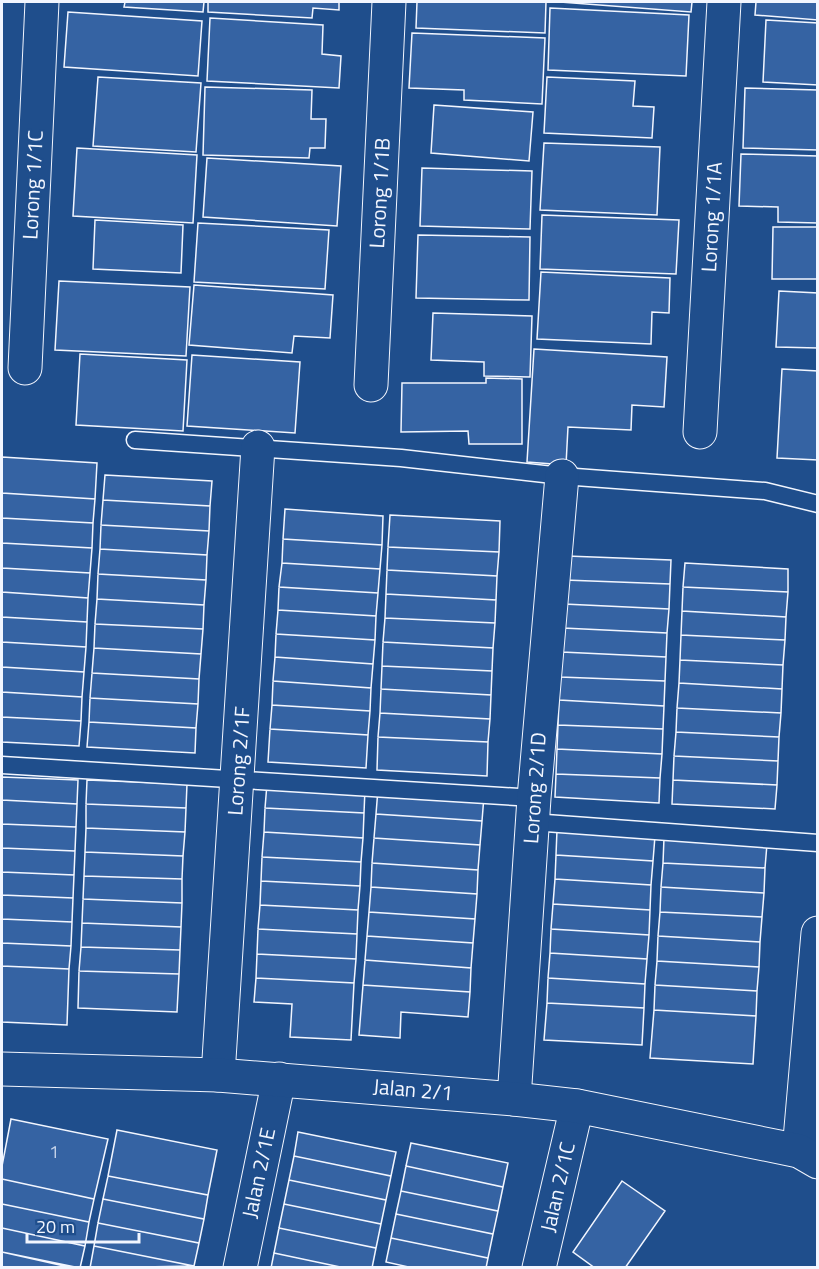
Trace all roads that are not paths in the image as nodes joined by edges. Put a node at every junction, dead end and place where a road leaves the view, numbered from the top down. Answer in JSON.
{"nodes":[{"id":1,"x":42,"y":2,"type":"edge"},
{"id":2,"x":389,"y":2,"type":"edge"},
{"id":3,"x":724,"y":2,"type":"edge"},
{"id":4,"x":25,"y":368,"type":"dead end"},
{"id":5,"x":371,"y":384,"type":"dead end"},
{"id":6,"x":700,"y":432,"type":"dead end"},
{"id":7,"x":135,"y":440,"type":"dead end"},
{"id":8,"x":258,"y":447,"type":"junction"},
{"id":9,"x":562,"y":476,"type":"junction"},
{"id":10,"x":818,"y":504,"type":"edge"},
{"id":11,"x":2,"y":765,"type":"edge"},
{"id":12,"x":238,"y":780,"type":"junction"},
{"id":13,"x":533,"y":810,"type":"junction"},
{"id":14,"x":818,"y":843,"type":"edge"},
{"id":15,"x":818,"y":933,"type":"edge"},
{"id":16,"x":2,"y":1069,"type":"edge"},
{"id":17,"x":218,"y":1075,"type":"junction"},
{"id":18,"x":279,"y":1079,"type":"junction"},
{"id":19,"x":514,"y":1099,"type":"junction"},
{"id":20,"x":577,"y":1106,"type":"junction"},
{"id":21,"x":808,"y":1157,"type":"edge"},
{"id":22,"x":240,"y":1268,"type":"edge"},
{"id":23,"x":539,"y":1268,"type":"edge"}],
"edges":[{"from":1,"to":4,"type":"street","name":"Lorong 1/1C"},
{"from":2,"to":5,"type":"street","name":"Lorong 1/1B"},
{"from":3,"to":6,"type":"street","name":"Lorong 1/1A"},
{"from":7,"to":8,"type":"lane"},
{"from":8,"to":9,"type":"lane"},
{"from":8,"to":12,"type":"street","name":"Lorong 2/1F"},
{"from":9,"to":10,"type":"lane"},
{"from":9,"to":13,"type":"street","name":"Lorong 2/1D"},
{"from":11,"to":12,"type":"lane"},
{"from":12,"to":13,"type":"lane"},
{"from":12,"to":17,"type":"street","name":"Lorong 2/1F"},
{"from":13,"to":14,"type":"lane"},
{"from":13,"to":19,"type":"street","name":"Lorong 2/1D"},
{"from":15,"to":21,"type":"street"},
{"from":16,"to":17,"type":"street","name":"Jalan 2/1"},
{"from":17,"to":18,"type":"street","name":"Jalan 2/1"},
{"from":18,"to":19,"type":"street","name":"Jalan 2/1"},
{"from":18,"to":22,"type":"street","name":"Jalan 2/1E"},
{"from":19,"to":20,"type":"street","name":"Jalan 2/1"},
{"from":20,"to":21,"type":"street","name":"Jalan 2/1"},
{"from":20,"to":23,"type":"street","name":"Jalan 2/1C"}]}
